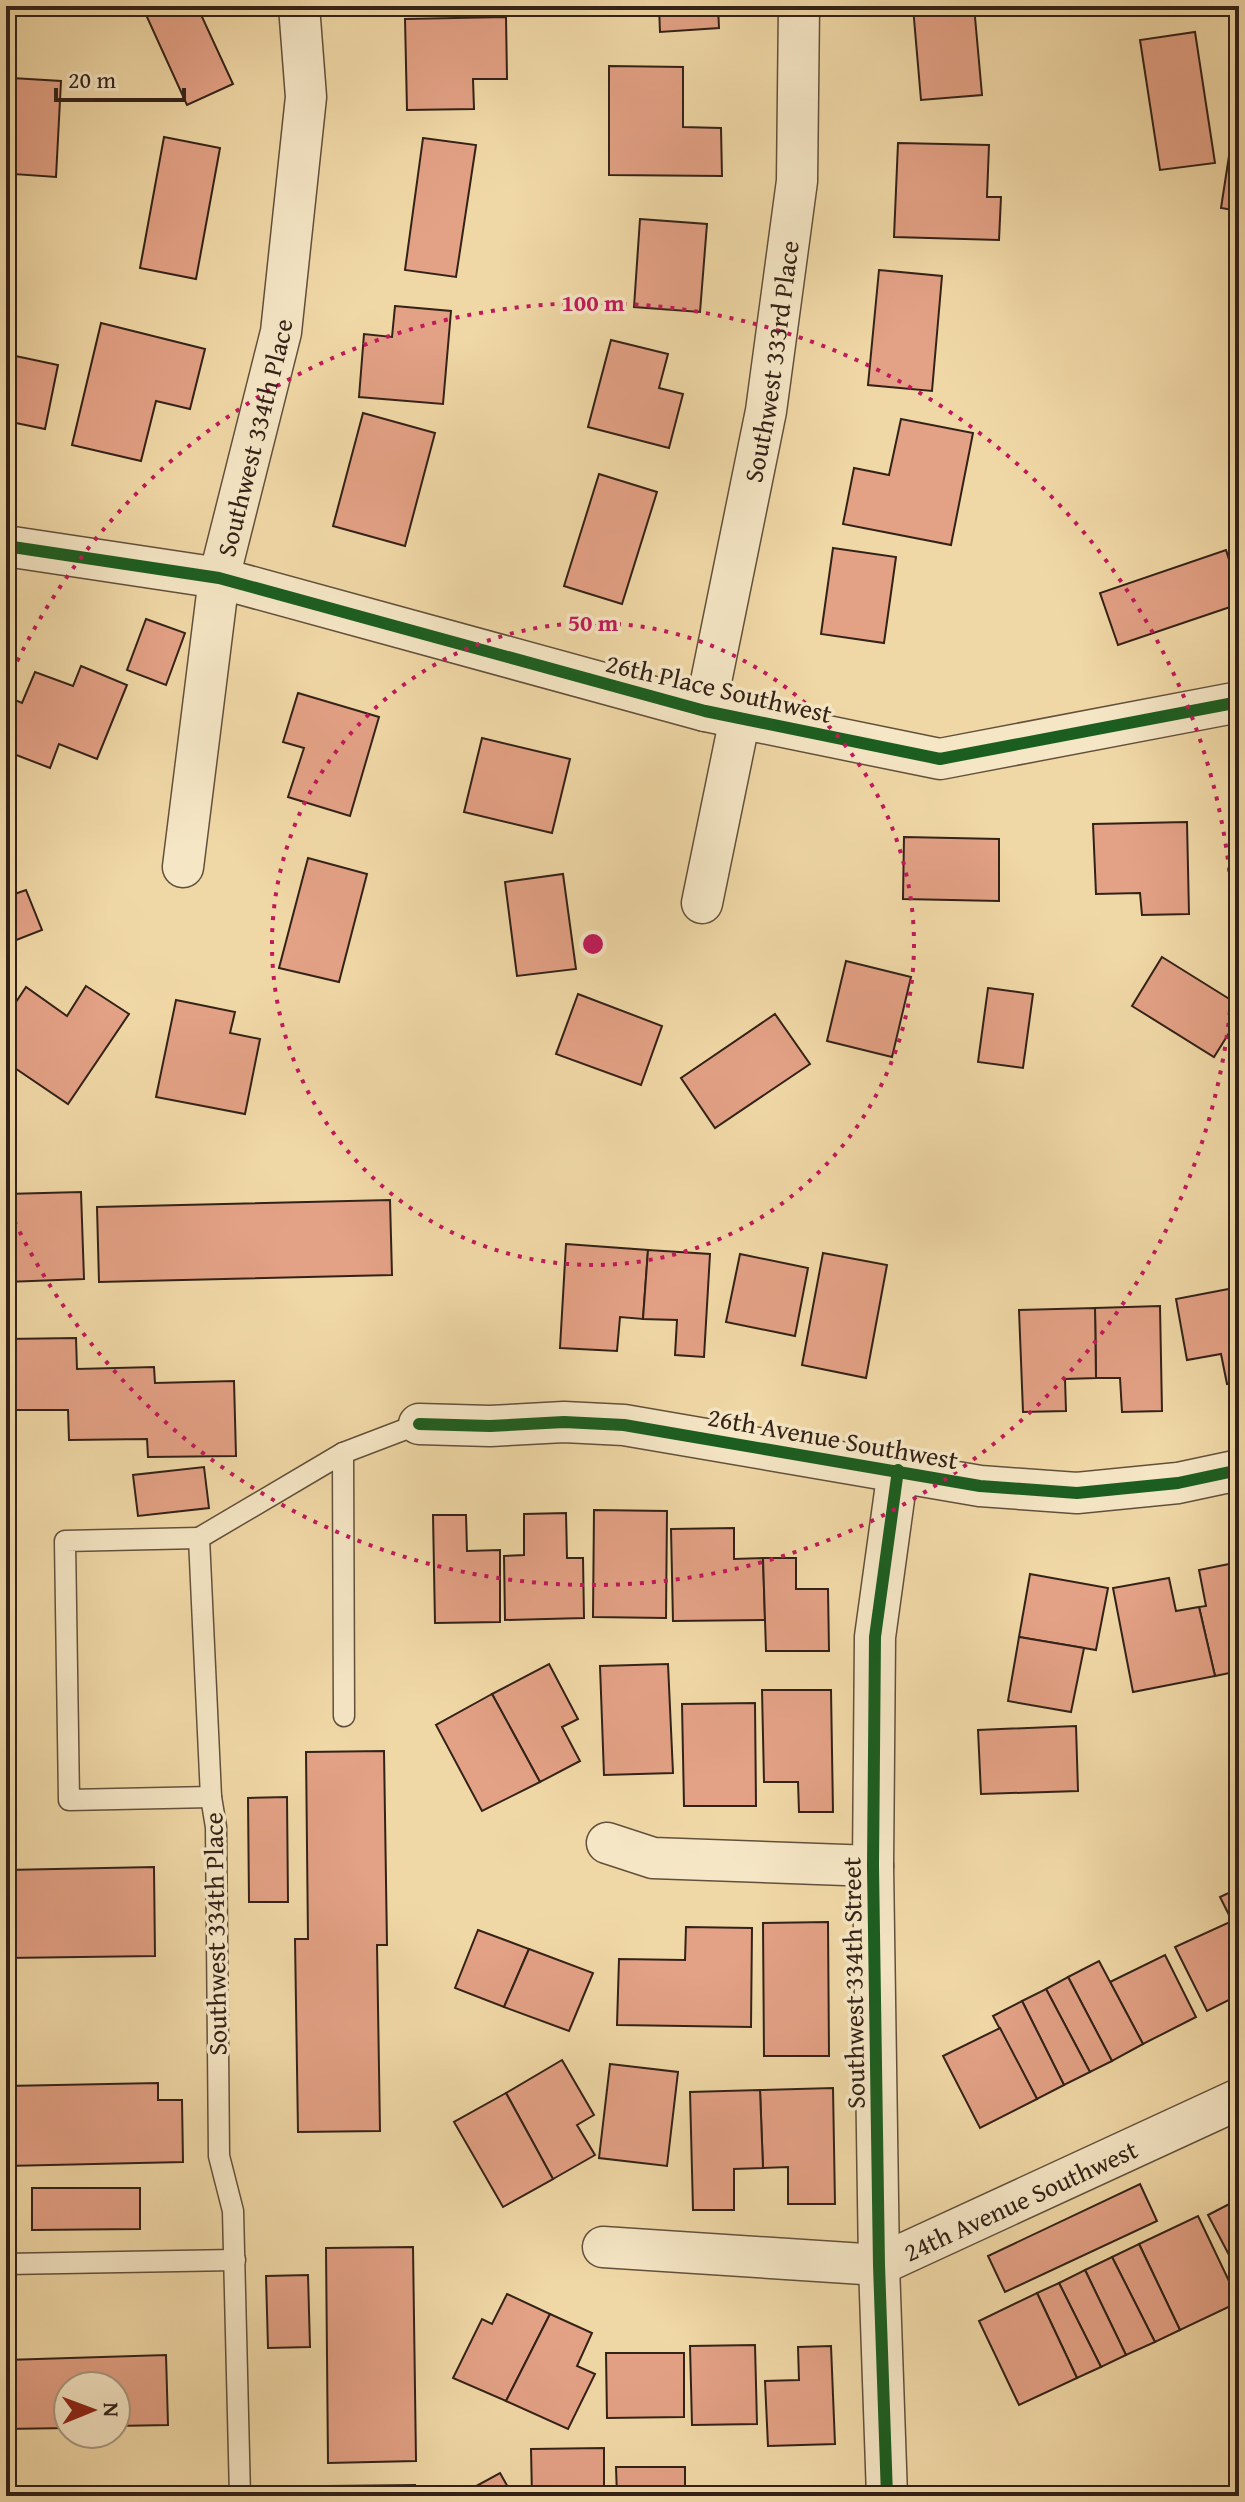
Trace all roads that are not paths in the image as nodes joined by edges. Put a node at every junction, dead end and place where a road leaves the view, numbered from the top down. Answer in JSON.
{"nodes":[{"id":1,"x":299,"y":6,"type":"edge"},
{"id":2,"x":799,"y":6,"type":"edge"},
{"id":3,"x":6,"y":546,"type":"edge"},
{"id":4,"x":219,"y":578,"type":"junction"},
{"id":5,"x":1239,"y":702,"type":"edge"},
{"id":6,"x":722,"y":715,"type":"junction"},
{"id":7,"x":183,"y":867,"type":"dead end"},
{"id":8,"x":702,"y":903,"type":"dead end"},
{"id":9,"x":419,"y":1424,"type":"joint"},
{"id":10,"x":343,"y":1453,"type":"junction"},
{"id":11,"x":898,"y":1470,"type":"junction"},
{"id":12,"x":1239,"y":1470,"type":"edge"},
{"id":13,"x":199,"y":1538,"type":"junction"},
{"id":14,"x":344,"y":1716,"type":"dead end"},
{"id":15,"x":211,"y":1797,"type":"junction"},
{"id":16,"x":607,"y":1843,"type":"dead end"},
{"id":17,"x":873,"y":1866,"type":"junction"},
{"id":18,"x":1239,"y":2099,"type":"edge"},
{"id":19,"x":603,"y":2247,"type":"dead end"},
{"id":20,"x":235,"y":2260,"type":"junction"},
{"id":21,"x":6,"y":2264,"type":"edge"},
{"id":22,"x":879,"y":2265,"type":"junction"},
{"id":23,"x":240,"y":2496,"type":"edge"},
{"id":24,"x":887,"y":2496,"type":"edge"}],
"edges":[{"from":1,"to":4,"type":"street","name":"Southwest 334th Place"},
{"from":2,"to":6,"type":"street","name":"Southwest 333rd Place"},
{"from":3,"to":4,"type":"street","name":"26th Place Southwest"},
{"from":4,"to":6,"type":"street","name":"26th Place Southwest"},
{"from":4,"to":7,"type":"street","name":"Southwest 334th Place"},
{"from":5,"to":6,"type":"street","name":"26th Place Southwest"},
{"from":6,"to":8,"type":"street","name":"Southwest 333rd Place"},
{"from":9,"to":10,"type":"lane"},
{"from":9,"to":11,"type":"street","name":"26th Avenue Southwest"},
{"from":10,"to":13,"type":"lane"},
{"from":10,"to":14,"type":"lane"},
{"from":11,"to":12,"type":"street","name":"26th Avenue Southwest"},
{"from":11,"to":17,"type":"street","name":"Southwest 334th Street"},
{"from":13,"to":15,"type":"lane","name":"Southwest 334th Place"},
{"from":13,"to":15,"type":"lane"},
{"from":15,"to":20,"type":"lane","name":"Southwest 334th Place"},
{"from":16,"to":17,"type":"street"},
{"from":17,"to":22,"type":"street","name":"Southwest 334th Street"},
{"from":18,"to":22,"type":"street","name":"24th Avenue Southwest"},
{"from":19,"to":22,"type":"street","name":"24th Avenue Southwest"},
{"from":20,"to":21,"type":"lane"},
{"from":20,"to":23,"type":"lane","name":"Southwest 334th Place"},
{"from":22,"to":24,"type":"street","name":"Southwest 334th Street"}]}
